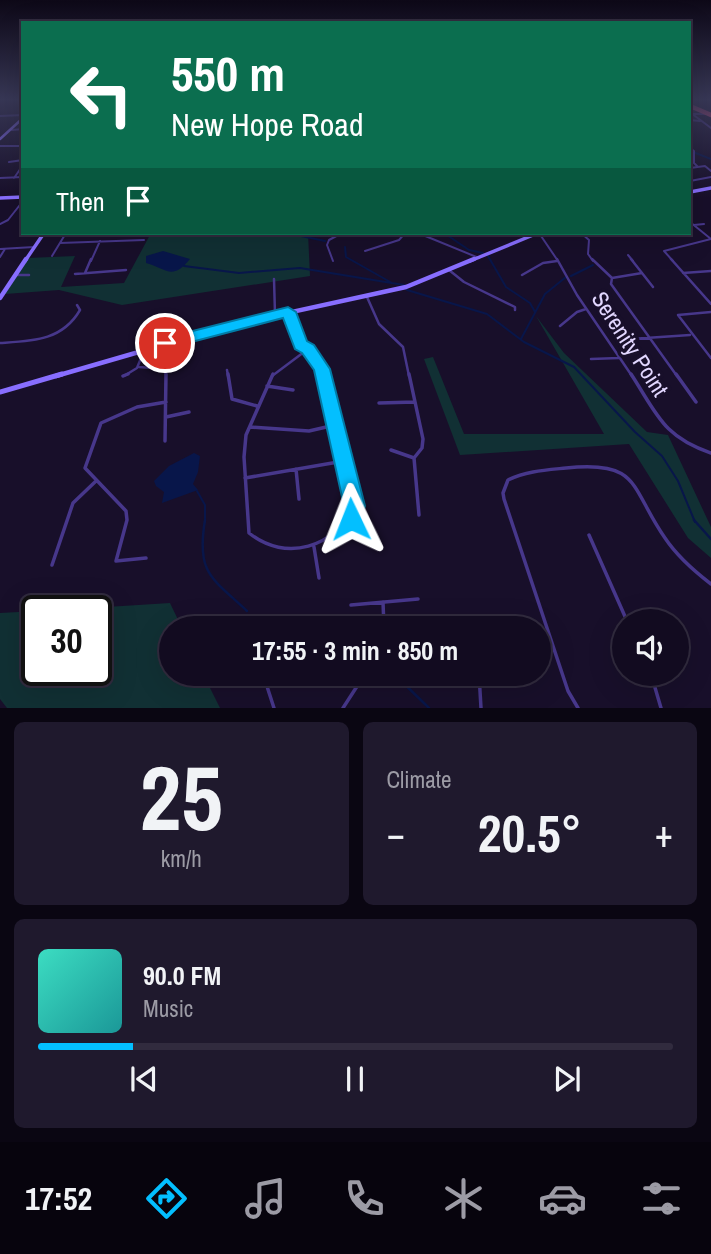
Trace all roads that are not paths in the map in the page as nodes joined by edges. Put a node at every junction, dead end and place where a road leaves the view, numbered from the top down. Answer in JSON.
{"nodes":[{"id":1,"x":0,"y":146,"type":"edge"},
{"id":2,"x":21,"y":146,"type":"edge"},
{"id":3,"x":691,"y":149,"type":"edge"},
{"id":4,"x":21,"y":160,"type":"edge"},
{"id":5,"x":695,"y":161,"type":"junction"},
{"id":6,"x":9,"y":162,"type":"dead end"},
{"id":7,"x":703,"y":166,"type":"junction"},
{"id":8,"x":698,"y":167,"type":"junction"},
{"id":9,"x":21,"y":168,"type":"edge"},
{"id":10,"x":691,"y":168,"type":"edge"},
{"id":11,"x":711,"y":171,"type":"edge"},
{"id":12,"x":21,"y":177,"type":"edge"},
{"id":13,"x":711,"y":177,"type":"edge"},
{"id":14,"x":0,"y":178,"type":"edge"},
{"id":15,"x":14,"y":178,"type":"junction"},
{"id":16,"x":691,"y":181,"type":"edge"},
{"id":17,"x":711,"y":188,"type":"edge"},
{"id":18,"x":691,"y":191,"type":"edge"},
{"id":19,"x":0,"y":198,"type":"edge"},
{"id":20,"x":21,"y":199,"type":"edge"},
{"id":21,"x":21,"y":202,"type":"edge"},
{"id":22,"x":0,"y":224,"type":"edge"},
{"id":23,"x":704,"y":224,"type":"dead end"},
{"id":24,"x":693,"y":225,"type":"joint"},
{"id":25,"x":41,"y":235,"type":"edge"},
{"id":26,"x":65,"y":235,"type":"edge"},
{"id":27,"x":338,"y":235,"type":"edge"},
{"id":28,"x":403,"y":235,"type":"edge"},
{"id":29,"x":423,"y":235,"type":"edge"},
{"id":30,"x":533,"y":235,"type":"edge"},
{"id":31,"x":540,"y":235,"type":"edge"},
{"id":32,"x":583,"y":235,"type":"edge"},
{"id":33,"x":711,"y":239,"type":"edge"},
{"id":34,"x":144,"y":240,"type":"dead end"},
{"id":35,"x":100,"y":241,"type":"junction"},
{"id":36,"x":60,"y":243,"type":"junction"},
{"id":37,"x":34,"y":247,"type":"junction"},
{"id":38,"x":0,"y":249,"type":"edge"},
{"id":39,"x":5,"y":249,"type":"junction"},
{"id":40,"x":365,"y":251,"type":"dead end"},
{"id":41,"x":52,"y":256,"type":"dead end"},
{"id":42,"x":628,"y":256,"type":"dead end"},
{"id":43,"x":0,"y":257,"type":"edge"},
{"id":44,"x":479,"y":258,"type":"junction"},
{"id":45,"x":333,"y":261,"type":"dead end"},
{"id":46,"x":558,"y":261,"type":"junction"},
{"id":47,"x":126,"y":270,"type":"dead end"},
{"id":48,"x":449,"y":270,"type":"junction"},
{"id":49,"x":711,"y":271,"type":"edge"},
{"id":50,"x":642,"y":273,"type":"junction"},
{"id":51,"x":682,"y":273,"type":"junction"},
{"id":52,"x":75,"y":274,"type":"dead end"},
{"id":53,"x":84,"y":274,"type":"junction"},
{"id":54,"x":16,"y":275,"type":"junction"},
{"id":55,"x":29,"y":275,"type":"dead end"},
{"id":56,"x":522,"y":275,"type":"dead end"},
{"id":57,"x":612,"y":278,"type":"junction"},
{"id":58,"x":274,"y":279,"type":"dead end"},
{"id":59,"x":653,"y":288,"type":"dead end"},
{"id":60,"x":367,"y":297,"type":"junction"},
{"id":61,"x":0,"y":298,"type":"edge"},
{"id":62,"x":710,"y":302,"type":"edge"},
{"id":63,"x":77,"y":305,"type":"dead end"},
{"id":64,"x":586,"y":309,"type":"junction"},
{"id":65,"x":515,"y":310,"type":"dead end"},
{"id":66,"x":288,"y":312,"type":"junction"},
{"id":67,"x":711,"y":312,"type":"edge"},
{"id":68,"x":275,"y":315,"type":"junction"},
{"id":69,"x":561,"y":326,"type":"dead end"},
{"id":70,"x":692,"y":335,"type":"junction"},
{"id":71,"x":649,"y":337,"type":"junction"},
{"id":72,"x":631,"y":338,"type":"dead end"},
{"id":73,"x":0,"y":342,"type":"edge"},
{"id":74,"x":308,"y":349,"type":"junction"},
{"id":75,"x":142,"y":350,"type":"junction"},
{"id":76,"x":620,"y":358,"type":"junction"},
{"id":77,"x":711,"y":358,"type":"edge"},
{"id":78,"x":591,"y":359,"type":"dead end"},
{"id":79,"x":187,"y":361,"type":"dead end"},
{"id":80,"x":165,"y":365,"type":"junction"},
{"id":81,"x":139,"y":367,"type":"junction"},
{"id":82,"x":227,"y":370,"type":"dead end"},
{"id":83,"x":123,"y":376,"type":"dead end"},
{"id":84,"x":267,"y":386,"type":"junction"},
{"id":85,"x":293,"y":390,"type":"dead end"},
{"id":86,"x":0,"y":392,"type":"edge"},
{"id":87,"x":166,"y":402,"type":"junction"},
{"id":88,"x":415,"y":402,"type":"junction"},
{"id":89,"x":696,"y":402,"type":"dead end"},
{"id":90,"x":379,"y":403,"type":"dead end"},
{"id":91,"x":257,"y":406,"type":"junction"},
{"id":92,"x":189,"y":412,"type":"dead end"},
{"id":93,"x":166,"y":417,"type":"junction"},
{"id":94,"x":335,"y":425,"type":"junction"},
{"id":95,"x":250,"y":427,"type":"junction"},
{"id":96,"x":165,"y":440,"type":"dead end"},
{"id":97,"x":391,"y":450,"type":"dead end"},
{"id":98,"x":711,"y":453,"type":"edge"},
{"id":99,"x":414,"y":458,"type":"junction"},
{"id":100,"x":344,"y":461,"type":"junction"},
{"id":101,"x":296,"y":469,"type":"junction"},
{"id":102,"x":245,"y":478,"type":"junction"},
{"id":103,"x":96,"y":481,"type":"junction"},
{"id":104,"x":299,"y":499,"type":"dead end"},
{"id":105,"x":419,"y":515,"type":"dead end"},
{"id":106,"x":589,"y":535,"type":"dead end"},
{"id":107,"x":313,"y":545,"type":"junction"},
{"id":108,"x":146,"y":558,"type":"dead end"},
{"id":109,"x":52,"y":565,"type":"dead end"},
{"id":110,"x":319,"y":578,"type":"dead end"},
{"id":111,"x":711,"y":584,"type":"edge"},
{"id":112,"x":418,"y":599,"type":"dead end"},
{"id":113,"x":383,"y":602,"type":"junction"},
{"id":114,"x":351,"y":605,"type":"dead end"},
{"id":115,"x":622,"y":609,"type":"edge"},
{"id":116,"x":384,"y":616,"type":"edge"},
{"id":117,"x":267,"y":686,"type":"edge"},
{"id":118,"x":358,"y":686,"type":"edge"},
{"id":119,"x":480,"y":686,"type":"edge"},
{"id":120,"x":655,"y":686,"type":"edge"},
{"id":121,"x":274,"y":708,"type":"edge"},
{"id":122,"x":343,"y":708,"type":"edge"},
{"id":123,"x":481,"y":708,"type":"edge"},
{"id":124,"x":578,"y":708,"type":"edge"},
{"id":125,"x":661,"y":708,"type":"edge"}],
"edges":[{"from":1,"to":2,"type":"street"},
{"from":3,"to":5,"type":"street"},
{"from":4,"to":6,"type":"street"},
{"from":5,"to":7,"type":"street"},
{"from":5,"to":8,"type":"street"},
{"from":7,"to":8,"type":"street"},
{"from":7,"to":11,"type":"street"},
{"from":8,"to":10,"type":"street"},
{"from":9,"to":15,"type":"street"},
{"from":12,"to":15,"type":"street"},
{"from":13,"to":16,"type":"street"},
{"from":14,"to":15,"type":"street"},
{"from":17,"to":18,"type":"street"},
{"from":19,"to":20,"type":"street"},
{"from":21,"to":22,"type":"street"},
{"from":23,"to":24,"type":"street"},
{"from":24,"to":33,"type":"street"},
{"from":25,"to":37,"type":"street"},
{"from":26,"to":36,"type":"street"},
{"from":27,"to":45,"type":"street"},
{"from":28,"to":40,"type":"street"},
{"from":29,"to":44,"type":"street"},
{"from":30,"to":44,"type":"street"},
{"from":31,"to":46,"type":"street","name":"Serenity Point"},
{"from":32,"to":57,"type":"street"},
{"from":33,"to":51,"type":"street"},
{"from":34,"to":35,"type":"street"},
{"from":35,"to":36,"type":"street"},
{"from":35,"to":53,"type":"street"},
{"from":36,"to":41,"type":"street"},
{"from":37,"to":39,"type":"street"},
{"from":37,"to":54,"type":"street"},
{"from":38,"to":39,"type":"street"},
{"from":39,"to":43,"type":"street"},
{"from":42,"to":50,"type":"street"},
{"from":44,"to":48,"type":"street"},
{"from":46,"to":56,"type":"street"},
{"from":46,"to":64,"type":"street","name":"Serenity Point"},
{"from":47,"to":53,"type":"street"},
{"from":48,"to":60,"type":"street"},
{"from":48,"to":65,"type":"street"},
{"from":49,"to":51,"type":"street"},
{"from":50,"to":57,"type":"street"},
{"from":50,"to":59,"type":"street"},
{"from":51,"to":62,"type":"street"},
{"from":52,"to":53,"type":"street"},
{"from":54,"to":55,"type":"street"},
{"from":54,"to":61,"type":"street"},
{"from":57,"to":71,"type":"street"},
{"from":58,"to":68,"type":"street"},
{"from":60,"to":66,"type":"street"},
{"from":60,"to":88,"type":"street"},
{"from":63,"to":73,"type":"street"},
{"from":64,"to":69,"type":"street"},
{"from":64,"to":76,"type":"street","name":"Serenity Point"},
{"from":66,"to":68,"type":"street"},
{"from":66,"to":74,"type":"street"},
{"from":67,"to":70,"type":"street"},
{"from":68,"to":75,"type":"street"},
{"from":70,"to":71,"type":"street"},
{"from":70,"to":77,"type":"street"},
{"from":71,"to":72,"type":"street"},
{"from":71,"to":89,"type":"street"},
{"from":74,"to":84,"type":"street"},
{"from":74,"to":94,"type":"street"},
{"from":75,"to":81,"type":"street"},
{"from":75,"to":86,"type":"street"},
{"from":76,"to":78,"type":"street"},
{"from":76,"to":98,"type":"street","name":"Serenity Point"},
{"from":79,"to":80,"type":"street"},
{"from":80,"to":81,"type":"street"},
{"from":80,"to":87,"type":"street"},
{"from":81,"to":83,"type":"street"},
{"from":82,"to":91,"type":"street"},
{"from":84,"to":85,"type":"street"},
{"from":84,"to":91,"type":"street"},
{"from":87,"to":93,"type":"street"},
{"from":87,"to":103,"type":"street"},
{"from":88,"to":90,"type":"street"},
{"from":88,"to":99,"type":"street"},
{"from":91,"to":95,"type":"street"},
{"from":92,"to":93,"type":"street"},
{"from":93,"to":96,"type":"street"},
{"from":94,"to":95,"type":"street"},
{"from":94,"to":100,"type":"street"},
{"from":95,"to":102,"type":"street"},
{"from":97,"to":99,"type":"street"},
{"from":99,"to":105,"type":"street"},
{"from":100,"to":101,"type":"street"},
{"from":100,"to":107,"type":"street"},
{"from":101,"to":102,"type":"street"},
{"from":101,"to":104,"type":"street"},
{"from":102,"to":107,"type":"street"},
{"from":103,"to":108,"type":"street"},
{"from":103,"to":109,"type":"street"},
{"from":106,"to":115,"type":"street"},
{"from":107,"to":110,"type":"street"},
{"from":111,"to":124,"type":"street"},
{"from":112,"to":113,"type":"street"},
{"from":113,"to":114,"type":"street"},
{"from":113,"to":116,"type":"street"},
{"from":117,"to":121,"type":"street"},
{"from":118,"to":122,"type":"street"},
{"from":119,"to":123,"type":"street"},
{"from":120,"to":125,"type":"street"}]}
